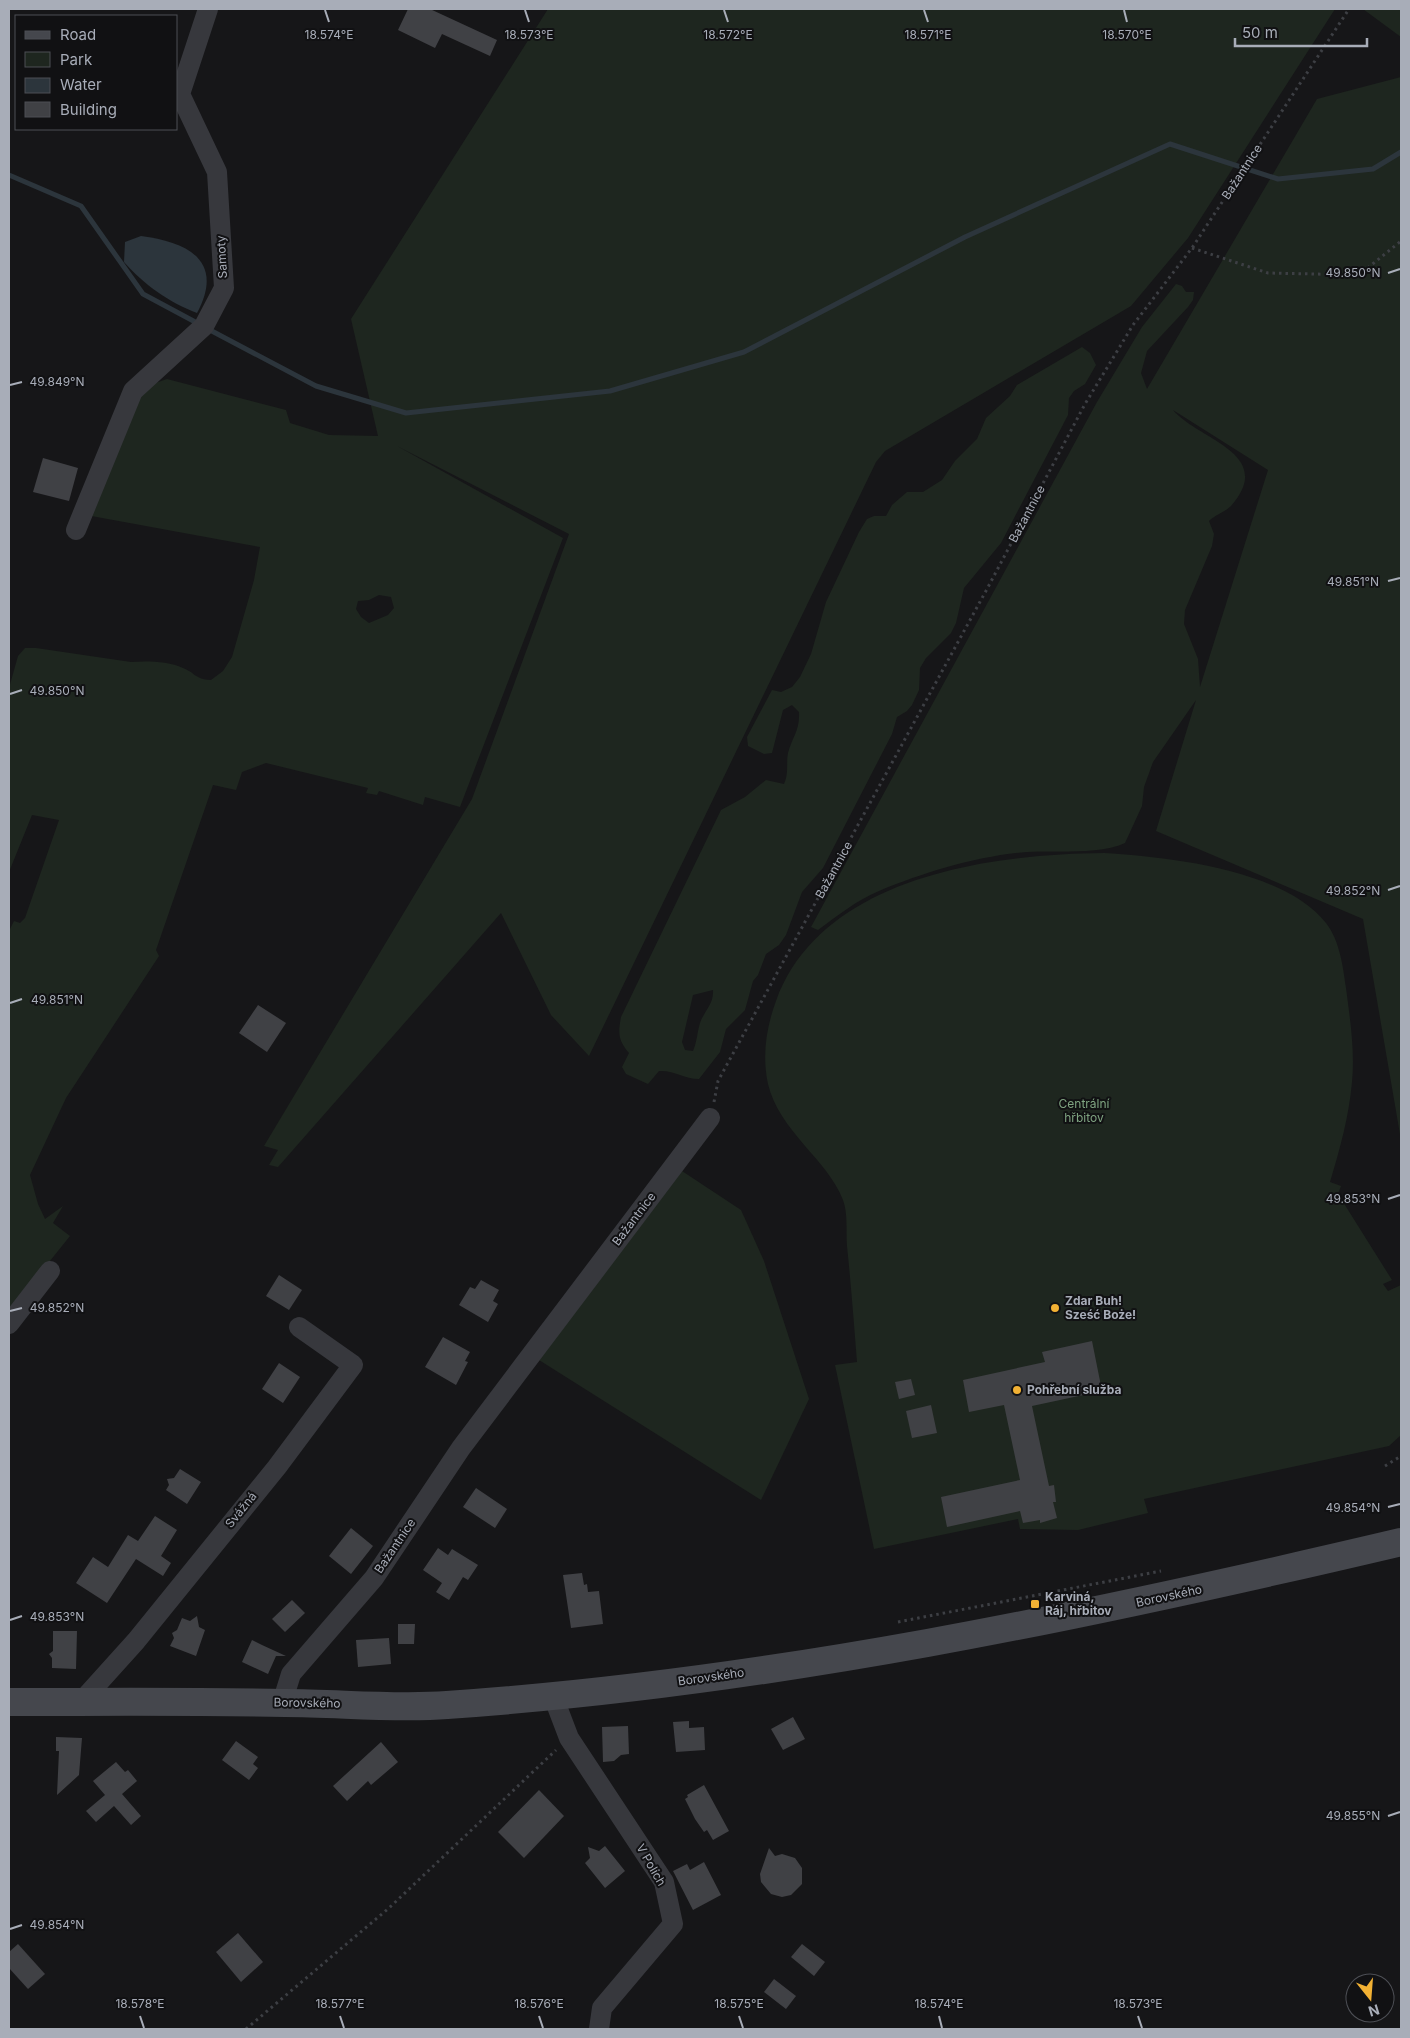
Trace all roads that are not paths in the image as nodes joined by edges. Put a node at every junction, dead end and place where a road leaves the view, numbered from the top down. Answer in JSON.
{"nodes":[{"id":1,"x":208,"y":9,"type":"edge"},
{"id":2,"x":76,"y":530,"type":"dead end"},
{"id":3,"x":710,"y":1118,"type":"road end"},
{"id":4,"x":50,"y":1271,"type":"dead end"},
{"id":5,"x":9,"y":1324,"type":"edge"},
{"id":6,"x":299,"y":1327,"type":"dead end"},
{"id":7,"x":1401,"y":1542,"type":"edge"},
{"id":8,"x":554,"y":1696,"type":"junction"},
{"id":9,"x":9,"y":1702,"type":"edge"},
{"id":10,"x":80,"y":1702,"type":"junction"},
{"id":11,"x":282,"y":1702,"type":"junction"},
{"id":12,"x":599,"y":2029,"type":"edge"}],
"edges":[{"from":1,"to":2,"type":"street","name":"Samoty"},
{"from":3,"to":11,"type":"street","name":"Bažantnice"},
{"from":4,"to":5,"type":"street"},
{"from":6,"to":10,"type":"street","name":"Svážná"},
{"from":7,"to":8,"type":"main road","name":"Borovského"},
{"from":8,"to":11,"type":"main road","name":"Borovského"},
{"from":8,"to":12,"type":"street","name":"V Polích"},
{"from":9,"to":10,"type":"main road","name":"Borovského"},
{"from":10,"to":11,"type":"main road","name":"Borovského"}]}
